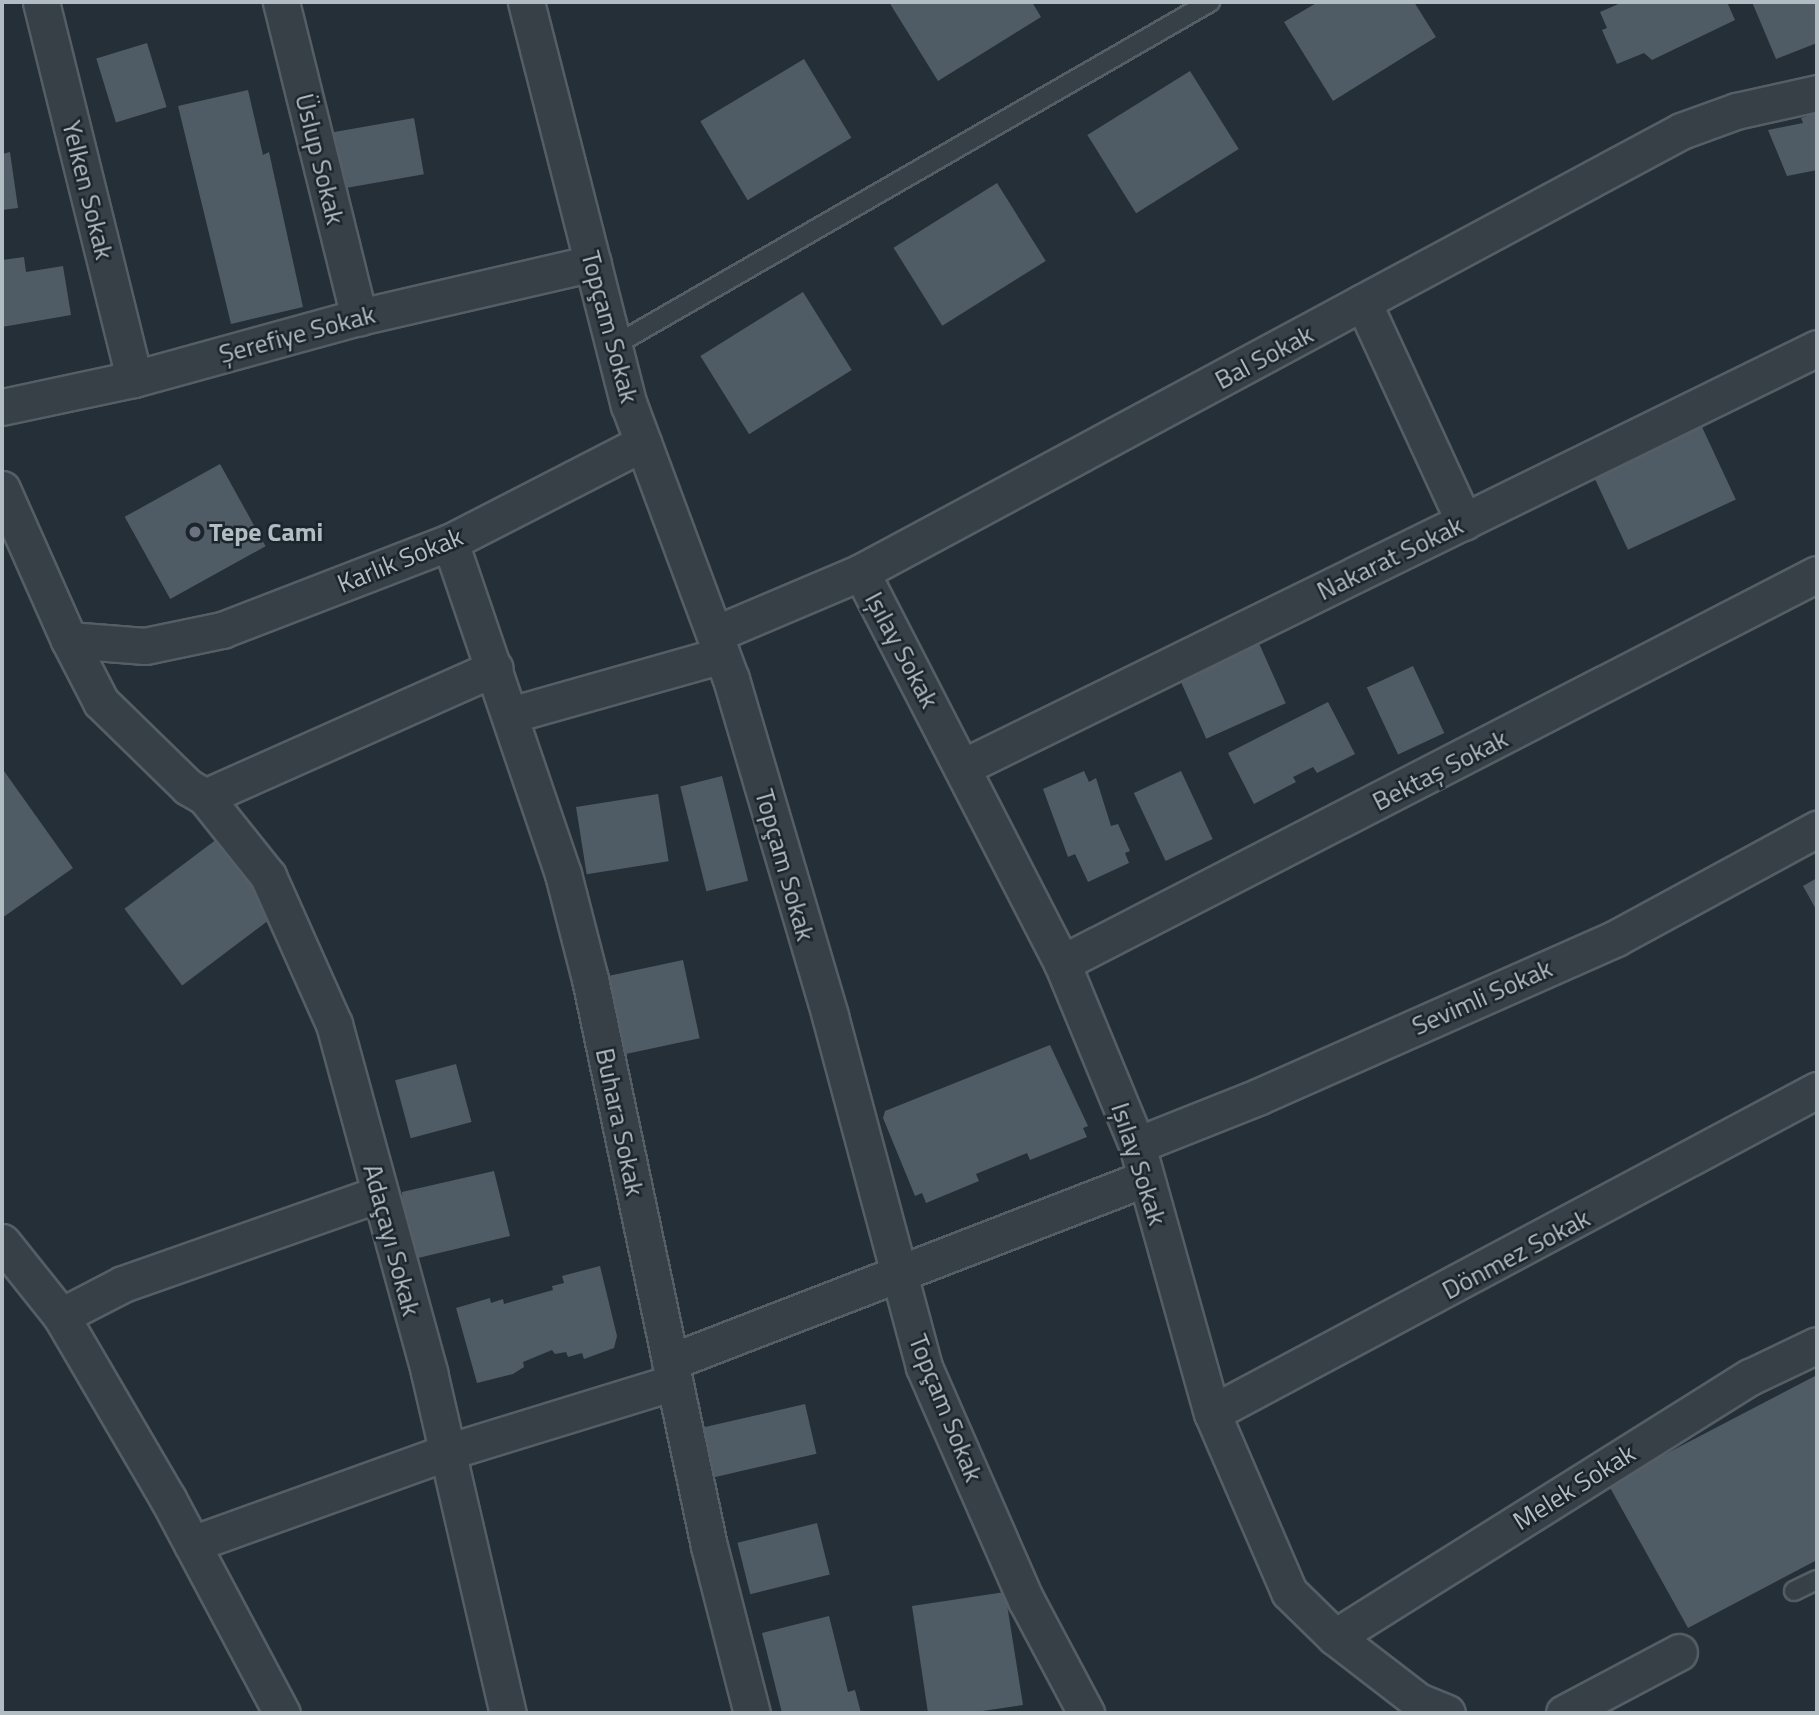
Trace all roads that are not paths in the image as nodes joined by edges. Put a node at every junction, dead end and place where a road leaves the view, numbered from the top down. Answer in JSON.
{"nodes":[{"id":1,"x":41,"y":2,"type":"edge"},
{"id":2,"x":281,"y":2,"type":"edge"},
{"id":3,"x":526,"y":2,"type":"edge"},
{"id":4,"x":1210,"y":2,"type":"edge"},
{"id":5,"x":1817,"y":93,"type":"edge"},
{"id":6,"x":593,"y":263,"type":"junction"},
{"id":7,"x":1363,"y":302,"type":"junction"},
{"id":8,"x":359,"y":317,"type":"junction"},
{"id":9,"x":615,"y":345,"type":"junction"},
{"id":10,"x":1817,"y":348,"type":"edge"},
{"id":11,"x":134,"y":379,"type":"junction"},
{"id":12,"x":2,"y":407,"type":"edge"},
{"id":13,"x":643,"y":443,"type":"junction"},
{"id":14,"x":2,"y":489,"type":"edge"},
{"id":15,"x":1464,"y":523,"type":"junction"},
{"id":16,"x":450,"y":542,"type":"junction"},
{"id":17,"x":861,"y":572,"type":"junction"},
{"id":18,"x":1817,"y":574,"type":"edge"},
{"id":19,"x":69,"y":640,"type":"junction"},
{"id":20,"x":718,"y":644,"type":"junction"},
{"id":21,"x":495,"y":668,"type":"junction"},
{"id":22,"x":510,"y":715,"type":"junction"},
{"id":23,"x":963,"y":767,"type":"junction"},
{"id":24,"x":205,"y":797,"type":"junction"},
{"id":25,"x":1817,"y":829,"type":"edge"},
{"id":26,"x":1062,"y":963,"type":"junction"},
{"id":27,"x":1817,"y":1090,"type":"edge"},
{"id":28,"x":1137,"y":1144,"type":"junction"},
{"id":29,"x":1146,"y":1178,"type":"junction"},
{"id":30,"x":379,"y":1194,"type":"junction"},
{"id":31,"x":2,"y":1242,"type":"edge"},
{"id":32,"x":898,"y":1271,"type":"junction"},
{"id":33,"x":61,"y":1316,"type":"junction"},
{"id":34,"x":1817,"y":1345,"type":"edge"},
{"id":35,"x":672,"y":1372,"type":"junction"},
{"id":36,"x":1212,"y":1413,"type":"junction"},
{"id":37,"x":447,"y":1452,"type":"junction"},
{"id":38,"x":192,"y":1544,"type":"junction"},
{"id":39,"x":1817,"y":1580,"type":"edge"},
{"id":40,"x":1794,"y":1591,"type":"dead end"},
{"id":41,"x":1335,"y":1637,"type":"junction"},
{"id":42,"x":1679,"y":1652,"type":"dead end"},
{"id":43,"x":282,"y":1713,"type":"edge"},
{"id":44,"x":508,"y":1713,"type":"edge"},
{"id":45,"x":752,"y":1713,"type":"edge"},
{"id":46,"x":1086,"y":1713,"type":"edge"},
{"id":47,"x":1447,"y":1713,"type":"edge"},
{"id":48,"x":1564,"y":1713,"type":"edge"}],
"edges":[{"from":1,"to":11,"type":"street","name":"Yelken Sokak"},
{"from":2,"to":8,"type":"street","name":"Üslup Sokak"},
{"from":3,"to":6,"type":"street","name":"Topçam Sokak"},
{"from":4,"to":9,"type":"lane"},
{"from":5,"to":7,"type":"street","name":"Bal Sokak"},
{"from":6,"to":8,"type":"street","name":"Şerefiye Sokak"},
{"from":6,"to":9,"type":"street","name":"Topçam Sokak"},
{"from":7,"to":15,"type":"street"},
{"from":7,"to":17,"type":"street","name":"Bal Sokak"},
{"from":8,"to":11,"type":"street","name":"Şerefiye Sokak"},
{"from":9,"to":13,"type":"street","name":"Topçam Sokak"},
{"from":10,"to":15,"type":"street","name":"Nakarat Sokak"},
{"from":11,"to":12,"type":"street","name":"Şerefiye Sokak"},
{"from":13,"to":16,"type":"street","name":"Karlık Sokak"},
{"from":13,"to":20,"type":"street","name":"Topçam Sokak"},
{"from":14,"to":19,"type":"street","name":"Adaçayı Sokak"},
{"from":15,"to":23,"type":"street","name":"Nakarat Sokak"},
{"from":16,"to":19,"type":"street","name":"Karlık Sokak"},
{"from":16,"to":21,"type":"street","name":"Buhara Sokak"},
{"from":17,"to":20,"type":"street","name":"Bal Sokak"},
{"from":17,"to":23,"type":"street","name":"Işılay Sokak"},
{"from":18,"to":26,"type":"street","name":"Bektaş Sokak"},
{"from":19,"to":24,"type":"street","name":"Adaçayı Sokak"},
{"from":20,"to":22,"type":"street","name":"Bal Sokak"},
{"from":20,"to":32,"type":"street","name":"Topçam Sokak"},
{"from":21,"to":22,"type":"street","name":"Buhara Sokak"},
{"from":21,"to":24,"type":"street"},
{"from":22,"to":35,"type":"street","name":"Buhara Sokak"},
{"from":23,"to":26,"type":"street","name":"Işılay Sokak"},
{"from":24,"to":30,"type":"street","name":"Adaçayı Sokak"},
{"from":25,"to":28,"type":"street","name":"Sevimli Sokak"},
{"from":26,"to":28,"type":"street","name":"Işılay Sokak"},
{"from":27,"to":36,"type":"street","name":"Dönmez Sokak"},
{"from":28,"to":29,"type":"street","name":"Işılay Sokak"},
{"from":29,"to":32,"type":"street"},
{"from":29,"to":36,"type":"street","name":"Işılay Sokak"},
{"from":30,"to":33,"type":"street"},
{"from":30,"to":37,"type":"street","name":"Adaçayı Sokak"},
{"from":31,"to":33,"type":"street"},
{"from":32,"to":35,"type":"street"},
{"from":32,"to":46,"type":"street","name":"Topçam Sokak"},
{"from":33,"to":38,"type":"street"},
{"from":34,"to":41,"type":"street","name":"Melek Sokak"},
{"from":35,"to":37,"type":"street"},
{"from":35,"to":45,"type":"street","name":"Buhara Sokak"},
{"from":36,"to":41,"type":"street","name":"Işılay Sokak"},
{"from":37,"to":38,"type":"street"},
{"from":37,"to":44,"type":"street","name":"Adaçayı Sokak"},
{"from":38,"to":43,"type":"street"},
{"from":39,"to":40,"type":"lane"},
{"from":41,"to":47,"type":"street","name":"Işılay Sokak"},
{"from":42,"to":48,"type":"street"}]}
